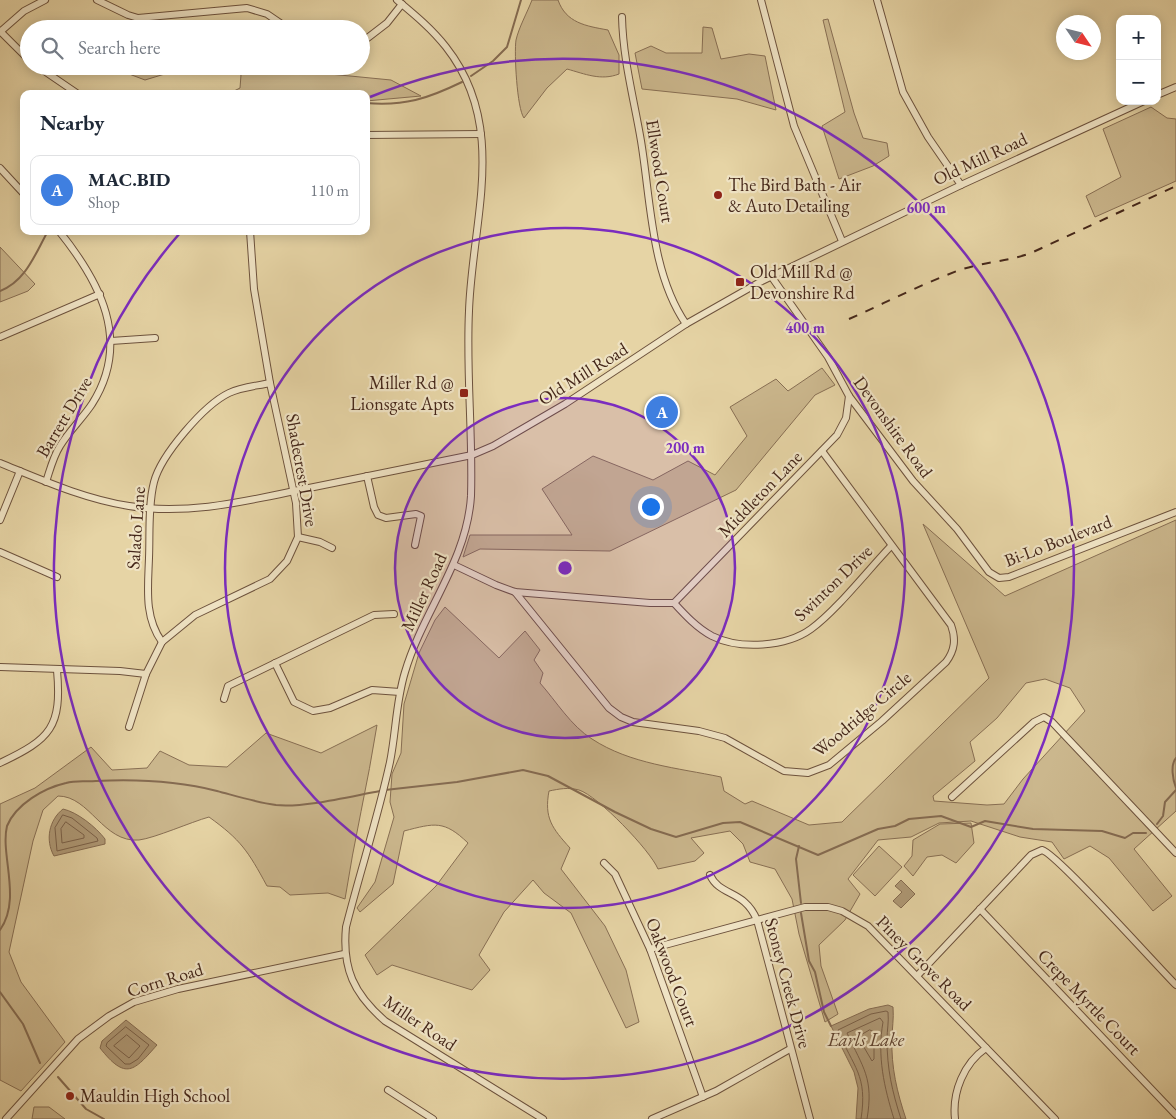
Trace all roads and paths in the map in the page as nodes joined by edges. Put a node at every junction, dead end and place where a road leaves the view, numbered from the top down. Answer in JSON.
{"nodes":[{"id":1,"x":45,"y":0,"type":"edge"},
{"id":2,"x":98,"y":0,"type":"edge"},
{"id":3,"x":761,"y":0,"type":"edge"},
{"id":4,"x":876,"y":0,"type":"edge"},
{"id":5,"x":400,"y":2,"type":"edge"},
{"id":6,"x":622,"y":17,"type":"dead end"},
{"id":7,"x":276,"y":20,"type":"edge"},
{"id":8,"x":0,"y":32,"type":"edge"},
{"id":9,"x":370,"y":36,"type":"edge"},
{"id":10,"x":20,"y":51,"type":"edge"},
{"id":11,"x":50,"y":75,"type":"edge"},
{"id":12,"x":1176,"y":87,"type":"edge"},
{"id":13,"x":72,"y":90,"type":"edge"},
{"id":14,"x":1161,"y":93,"type":"edge"},
{"id":15,"x":1135,"y":105,"type":"edge"},
{"id":16,"x":482,"y":134,"type":"junction"},
{"id":17,"x":370,"y":135,"type":"edge"},
{"id":18,"x":0,"y":168,"type":"edge"},
{"id":19,"x":961,"y":184,"type":"junction"},
{"id":20,"x":20,"y":190,"type":"edge"},
{"id":21,"x":62,"y":235,"type":"edge"},
{"id":22,"x":250,"y":235,"type":"edge"},
{"id":23,"x":842,"y":240,"type":"junction"},
{"id":24,"x":770,"y":276,"type":"junction"},
{"id":25,"x":100,"y":294,"type":"junction"},
{"id":26,"x":686,"y":324,"type":"junction"},
{"id":27,"x":0,"y":337,"type":"edge"},
{"id":28,"x":155,"y":338,"type":"dead end"},
{"id":29,"x":112,"y":341,"type":"junction"},
{"id":30,"x":270,"y":383,"type":"junction"},
{"id":31,"x":849,"y":396,"type":"junction"},
{"id":32,"x":822,"y":452,"type":"junction"},
{"id":33,"x":472,"y":455,"type":"junction"},
{"id":34,"x":0,"y":463,"type":"edge"},
{"id":35,"x":20,"y":471,"type":"junction"},
{"id":36,"x":366,"y":476,"type":"junction"},
{"id":37,"x":46,"y":482,"type":"junction"},
{"id":38,"x":293,"y":491,"type":"junction"},
{"id":39,"x":152,"y":508,"type":"junction"},
{"id":40,"x":1176,"y":512,"type":"edge"},
{"id":41,"x":946,"y":517,"type":"joint"},
{"id":42,"x":0,"y":520,"type":"edge"},
{"id":43,"x":298,"y":537,"type":"junction"},
{"id":44,"x":415,"y":545,"type":"dead end"},
{"id":45,"x":891,"y":546,"type":"junction"},
{"id":46,"x":332,"y":548,"type":"dead end"},
{"id":47,"x":0,"y":552,"type":"edge"},
{"id":48,"x":454,"y":565,"type":"junction"},
{"id":49,"x":58,"y":577,"type":"dead end"},
{"id":50,"x":515,"y":592,"type":"junction"},
{"id":51,"x":674,"y":603,"type":"junction"},
{"id":52,"x":394,"y":614,"type":"dead end"},
{"id":53,"x":162,"y":642,"type":"junction"},
{"id":54,"x":275,"y":663,"type":"junction"},
{"id":55,"x":0,"y":667,"type":"edge"},
{"id":56,"x":57,"y":670,"type":"junction"},
{"id":57,"x":146,"y":674,"type":"junction"},
{"id":58,"x":400,"y":692,"type":"junction"},
{"id":59,"x":224,"y":699,"type":"dead end"},
{"id":60,"x":129,"y":727,"type":"dead end"},
{"id":61,"x":0,"y":763,"type":"edge"},
{"id":62,"x":952,"y":797,"type":"dead end"},
{"id":63,"x":1176,"y":853,"type":"edge"},
{"id":64,"x":604,"y":863,"type":"dead end"},
{"id":65,"x":710,"y":875,"type":"dead end"},
{"id":66,"x":980,"y":909,"type":"junction"},
{"id":67,"x":757,"y":920,"type":"junction"},
{"id":68,"x":650,"y":949,"type":"junction"},
{"id":69,"x":344,"y":954,"type":"junction"},
{"id":70,"x":917,"y":976,"type":"junction"},
{"id":71,"x":1176,"y":985,"type":"edge"},
{"id":72,"x":986,"y":1048,"type":"junction"},
{"id":73,"x":790,"y":1049,"type":"junction"},
{"id":74,"x":388,"y":1090,"type":"dead end"},
{"id":75,"x":703,"y":1097,"type":"junction"},
{"id":76,"x":1176,"y":1115,"type":"edge"},
{"id":77,"x":664,"y":1117,"type":"edge"},
{"id":78,"x":6,"y":1119,"type":"edge"},
{"id":79,"x":433,"y":1119,"type":"edge"},
{"id":80,"x":543,"y":1119,"type":"edge"},
{"id":81,"x":652,"y":1119,"type":"edge"},
{"id":82,"x":810,"y":1119,"type":"edge"},
{"id":83,"x":955,"y":1119,"type":"edge"},
{"id":84,"x":1054,"y":1119,"type":"edge"}],
"edges":[{"from":1,"to":8,"type":"street"},
{"from":2,"to":7,"type":"street"},
{"from":3,"to":23,"type":"street"},
{"from":4,"to":19,"type":"street"},
{"from":5,"to":9,"type":"street"},
{"from":5,"to":16,"type":"street","name":"Miller Road"},
{"from":6,"to":26,"type":"street","name":"Ellwood Court"},
{"from":8,"to":10,"type":"street"},
{"from":11,"to":13,"type":"street"},
{"from":12,"to":14,"type":"street"},
{"from":15,"to":19,"type":"street","name":"Old Mill Road"},
{"from":16,"to":17,"type":"street"},
{"from":16,"to":33,"type":"street","name":"Miller Road"},
{"from":18,"to":20,"type":"street"},
{"from":19,"to":23,"type":"street","name":"Old Mill Road"},
{"from":21,"to":25,"type":"street","name":"Barrett Drive"},
{"from":22,"to":30,"type":"street","name":"Shadecrest Drive"},
{"from":23,"to":24,"type":"street","name":"Old Mill Road"},
{"from":24,"to":26,"type":"street","name":"Old Mill Road"},
{"from":24,"to":31,"type":"street","name":"Devonshire Road"},
{"from":25,"to":27,"type":"street"},
{"from":25,"to":29,"type":"street","name":"Barrett Drive"},
{"from":26,"to":33,"type":"street","name":"Old Mill Road"},
{"from":28,"to":29,"type":"street"},
{"from":29,"to":37,"type":"street","name":"Barrett Drive"},
{"from":30,"to":38,"type":"street","name":"Shadecrest Drive"},
{"from":30,"to":39,"type":"street","name":"Salado Lane"},
{"from":31,"to":32,"type":"street","name":"Middleton Lane"},
{"from":31,"to":41,"type":"street","name":"Devonshire Road"},
{"from":32,"to":45,"type":"street","name":"Woodridge Circle"},
{"from":32,"to":51,"type":"street","name":"Middleton Lane"},
{"from":33,"to":36,"type":"street","name":"Old Mill Road"},
{"from":33,"to":48,"type":"street","name":"Miller Road"},
{"from":34,"to":35,"type":"street","name":"Old Mill Road"},
{"from":35,"to":37,"type":"street","name":"Old Mill Road"},
{"from":35,"to":42,"type":"street"},
{"from":36,"to":38,"type":"street","name":"Old Mill Road"},
{"from":36,"to":44,"type":"street"},
{"from":37,"to":39,"type":"street","name":"Old Mill Road"},
{"from":38,"to":39,"type":"street","name":"Old Mill Road"},
{"from":38,"to":43,"type":"street","name":"Shadecrest Drive"},
{"from":39,"to":53,"type":"street","name":"Salado Lane"},
{"from":40,"to":41,"type":"street","name":"Bi-Lo Boulevard"},
{"from":43,"to":46,"type":"street"},
{"from":43,"to":53,"type":"street","name":"Shadecrest Drive"},
{"from":45,"to":50,"type":"street","name":"Woodridge Circle"},
{"from":45,"to":51,"type":"street","name":"Swinton Drive"},
{"from":47,"to":49,"type":"street"},
{"from":48,"to":50,"type":"street"},
{"from":48,"to":58,"type":"street","name":"Miller Road"},
{"from":50,"to":51,"type":"street"},
{"from":52,"to":54,"type":"street"},
{"from":53,"to":57,"type":"street","name":"Shadecrest Drive"},
{"from":54,"to":58,"type":"street"},
{"from":54,"to":59,"type":"street"},
{"from":55,"to":56,"type":"street"},
{"from":56,"to":57,"type":"street"},
{"from":56,"to":61,"type":"street"},
{"from":57,"to":60,"type":"street","name":"Shadecrest Drive"},
{"from":58,"to":69,"type":"street","name":"Miller Road"},
{"from":62,"to":63,"type":"street"},
{"from":64,"to":68,"type":"street","name":"Oakwood Court"},
{"from":65,"to":67,"type":"street","name":"Stoney Creek Drive"},
{"from":66,"to":70,"type":"street"},
{"from":66,"to":71,"type":"street"},
{"from":66,"to":76,"type":"street","name":"Crepe Myrtle Court"},
{"from":67,"to":68,"type":"street","name":"Piney Grove Road"},
{"from":67,"to":70,"type":"street","name":"Piney Grove Road"},
{"from":67,"to":73,"type":"street","name":"Stoney Creek Drive"},
{"from":68,"to":75,"type":"street","name":"Oakwood Court"},
{"from":69,"to":78,"type":"street","name":"Corn Road"},
{"from":69,"to":80,"type":"street","name":"Miller Road"},
{"from":70,"to":72,"type":"street","name":"Piney Grove Road"},
{"from":72,"to":83,"type":"street"},
{"from":72,"to":84,"type":"street","name":"Piney Grove Road"},
{"from":73,"to":75,"type":"street"},
{"from":73,"to":82,"type":"street","name":"Stoney Creek Drive"},
{"from":74,"to":79,"type":"street"},
{"from":75,"to":77,"type":"street"},
{"from":77,"to":81,"type":"street"}]}
